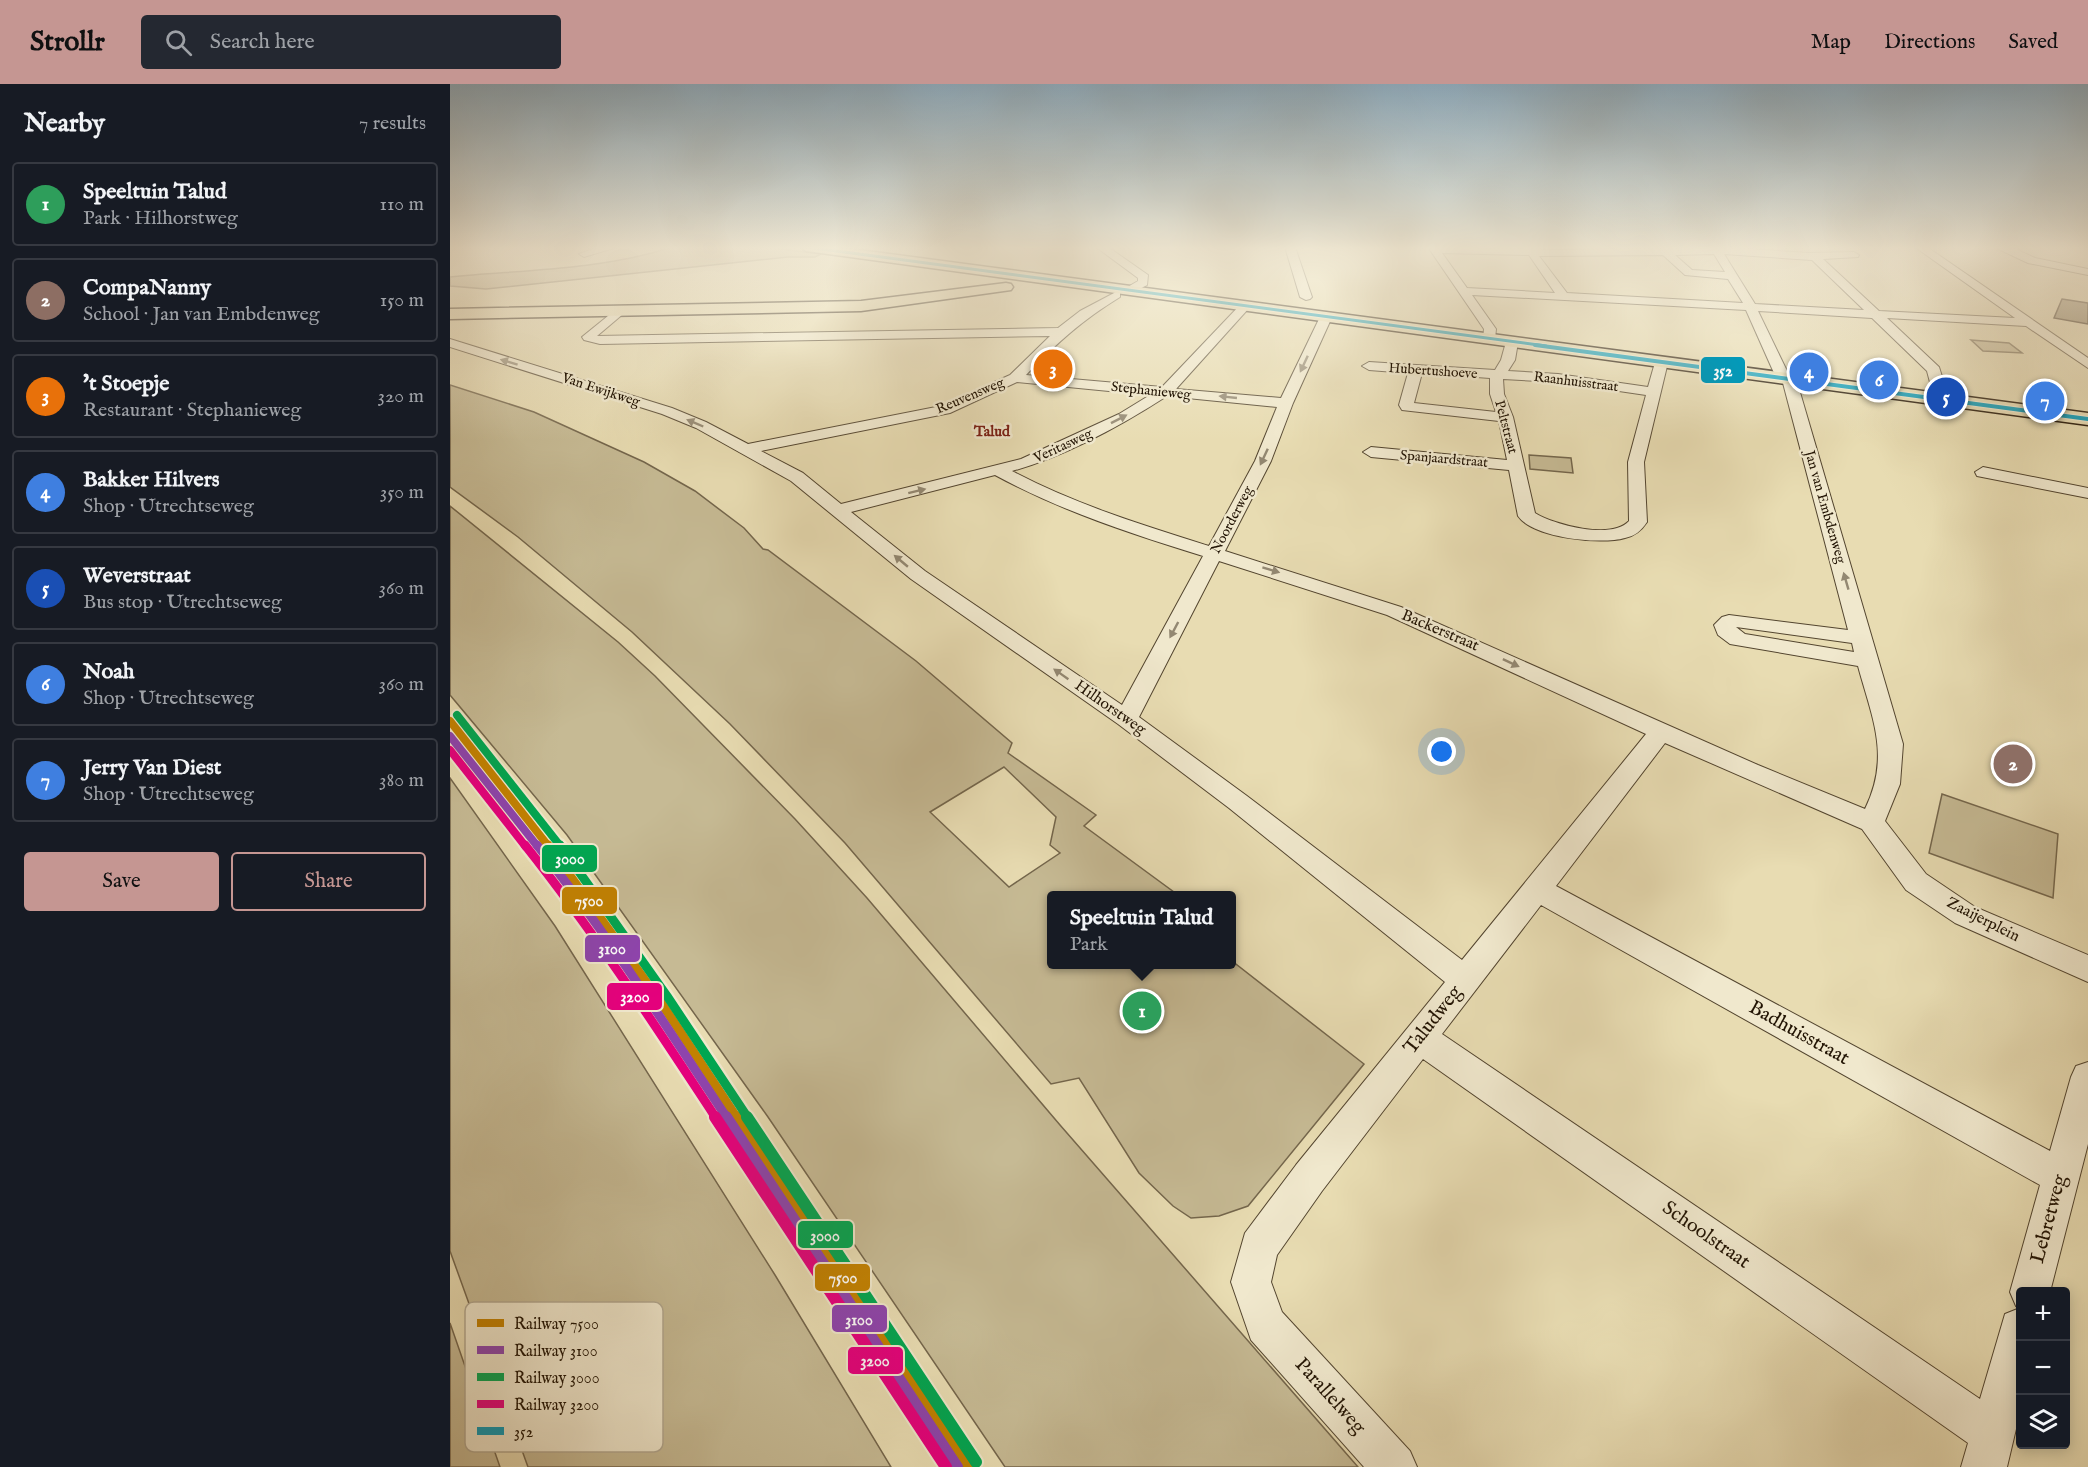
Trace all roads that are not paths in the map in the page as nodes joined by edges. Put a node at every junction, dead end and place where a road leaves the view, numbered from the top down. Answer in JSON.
{"nodes":[{"id":1,"x":619,"y":311,"type":"edge"},
{"id":2,"x":589,"y":312,"type":"edge"},
{"id":3,"x":1088,"y":312,"type":"edge"},
{"id":4,"x":1240,"y":312,"type":"edge"},
{"id":5,"x":1318,"y":312,"type":"edge"},
{"id":6,"x":1478,"y":312,"type":"edge"},
{"id":7,"x":1753,"y":312,"type":"edge"},
{"id":8,"x":1848,"y":312,"type":"edge"},
{"id":9,"x":2015,"y":312,"type":"edge"},
{"id":10,"x":1874,"y":313,"type":"junction"},
{"id":11,"x":450,"y":314,"type":"edge"},
{"id":12,"x":1326,"y":317,"type":"junction"},
{"id":13,"x":2032,"y":323,"type":"junction"},
{"id":14,"x":1061,"y":332,"type":"junction"},
{"id":15,"x":1489,"y":339,"type":"junction"},
{"id":16,"x":2058,"y":341,"type":"junction"},
{"id":17,"x":1512,"y":342,"type":"junction"},
{"id":18,"x":450,"y":343,"type":"edge"},
{"id":19,"x":2088,"y":345,"type":"edge"},
{"id":20,"x":1661,"y":362,"type":"junction"},
{"id":21,"x":2088,"y":364,"type":"edge"},
{"id":22,"x":1369,"y":366,"type":"dead end"},
{"id":23,"x":1416,"y":369,"type":"junction"},
{"id":24,"x":1497,"y":375,"type":"junction"},
{"id":25,"x":1015,"y":378,"type":"junction"},
{"id":26,"x":1786,"y":378,"type":"junction"},
{"id":27,"x":1938,"y":386,"type":"dead end"},
{"id":28,"x":1166,"y":391,"type":"junction"},
{"id":29,"x":1654,"y":392,"type":"junction"},
{"id":30,"x":1286,"y":403,"type":"junction"},
{"id":31,"x":1506,"y":417,"type":"junction"},
{"id":32,"x":2088,"y":419,"type":"edge"},
{"id":33,"x":747,"y":449,"type":"junction"},
{"id":34,"x":1371,"y":452,"type":"dead end"},
{"id":35,"x":1516,"y":466,"type":"junction"},
{"id":36,"x":998,"y":470,"type":"junction"},
{"id":37,"x":1983,"y":472,"type":"dead end"},
{"id":38,"x":2088,"y":493,"type":"edge"},
{"id":39,"x":839,"y":510,"type":"junction"},
{"id":40,"x":1215,"y":552,"type":"junction"},
{"id":41,"x":1862,"y":638,"type":"junction"},
{"id":42,"x":1868,"y":661,"type":"junction"},
{"id":43,"x":1126,"y":719,"type":"junction"},
{"id":44,"x":1661,"y":732,"type":"junction"},
{"id":45,"x":1871,"y":822,"type":"junction"},
{"id":46,"x":1538,"y":890,"type":"junction"},
{"id":47,"x":2088,"y":969,"type":"edge"},
{"id":48,"x":1465,"y":980,"type":"junction"},
{"id":49,"x":1419,"y":1037,"type":"junction"},
{"id":50,"x":2088,"y":1077,"type":"edge"},
{"id":51,"x":2060,"y":1176,"type":"junction"},
{"id":52,"x":2031,"y":1287,"type":"edge"},
{"id":53,"x":1266,"y":1325,"type":"joint"},
{"id":54,"x":2017,"y":1341,"type":"edge"},
{"id":55,"x":1989,"y":1450,"type":"edge"},
{"id":56,"x":1394,"y":1467,"type":"edge"}],
"edges":[{"from":1,"to":14,"type":"street"},
{"from":2,"to":11,"type":"main road"},
{"from":3,"to":14,"type":"street","name":"Reuvensweg"},
{"from":4,"to":28,"type":"street","name":"Veritasweg"},
{"from":5,"to":12,"type":"main road"},
{"from":6,"to":15,"type":"street"},
{"from":7,"to":26,"type":"street","name":"Jan van Embdenweg"},
{"from":8,"to":10,"type":"street"},
{"from":9,"to":13,"type":"street"},
{"from":10,"to":13,"type":"street"},
{"from":10,"to":27,"type":"street"},
{"from":12,"to":15,"type":"main road"},
{"from":12,"to":30,"type":"street","name":"Noorderweg","one_way":true},
{"from":13,"to":16,"type":"street"},
{"from":14,"to":25,"type":"street","name":"Reuvensweg"},
{"from":15,"to":17,"type":"main road"},
{"from":16,"to":19,"type":"street"},
{"from":16,"to":21,"type":"street"},
{"from":17,"to":20,"type":"main road"},
{"from":17,"to":24,"type":"street"},
{"from":33,"to":18,"type":"street","name":"Van Ewijkweg","one_way":true},
{"from":20,"to":26,"type":"main road"},
{"from":20,"to":29,"type":"street"},
{"from":22,"to":23,"type":"street","name":"Hubertushoeve"},
{"from":23,"to":24,"type":"street","name":"Hubertushoeve"},
{"from":23,"to":31,"type":"street"},
{"from":24,"to":29,"type":"street","name":"Raanhuisstraat"},
{"from":24,"to":31,"type":"street","name":"Peltstraat"},
{"from":25,"to":28,"type":"street","name":"Stephanieweg"},
{"from":25,"to":33,"type":"street","name":"Reuvensweg"},
{"from":26,"to":32,"type":"main road"},
{"from":41,"to":26,"type":"street","name":"Jan van Embdenweg","one_way":true},
{"from":30,"to":28,"type":"street","name":"Stephanieweg","one_way":true},
{"from":36,"to":28,"type":"street","name":"Veritasweg","one_way":true},
{"from":29,"to":35,"type":"street","name":"Peltstraat"},
{"from":30,"to":40,"type":"street","name":"Noorderweg","one_way":true},
{"from":31,"to":35,"type":"street","name":"Peltstraat"},
{"from":33,"to":39,"type":"street","name":"Hilhorstweg"},
{"from":34,"to":35,"type":"street","name":"Spanjaardstraat"},
{"from":39,"to":36,"type":"street","name":"Veritasweg","one_way":true},
{"from":36,"to":40,"type":"street","name":"Backerstraat"},
{"from":37,"to":38,"type":"street"},
{"from":43,"to":39,"type":"street","name":"Hilhorstweg","one_way":true},
{"from":40,"to":43,"type":"street","name":"Noorderweg","one_way":true},
{"from":40,"to":44,"type":"street","name":"Backerstraat","one_way":true},
{"from":41,"to":42,"type":"street","name":"Jan van Embdenweg"},
{"from":41,"to":42,"type":"street"},
{"from":42,"to":45,"type":"street","name":"Jan van Embdenweg"},
{"from":43,"to":48,"type":"street","name":"Hilhorstweg"},
{"from":44,"to":45,"type":"street","name":"Backerstraat"},
{"from":44,"to":46,"type":"street","name":"Taludweg"},
{"from":45,"to":47,"type":"street","name":"Zaaijerplein"},
{"from":46,"to":48,"type":"street","name":"Taludweg"},
{"from":46,"to":51,"type":"street","name":"Badhuisstraat"},
{"from":48,"to":49,"type":"street","name":"Taludweg"},
{"from":49,"to":53,"type":"street","name":"Taludweg"},
{"from":49,"to":55,"type":"street","name":"Schoolstraat"},
{"from":50,"to":51,"type":"street","name":"Lebretweg"},
{"from":51,"to":52,"type":"street","name":"Lebretweg"},
{"from":53,"to":56,"type":"street","name":"Parallelweg"},
{"from":54,"to":55,"type":"street"}]}
